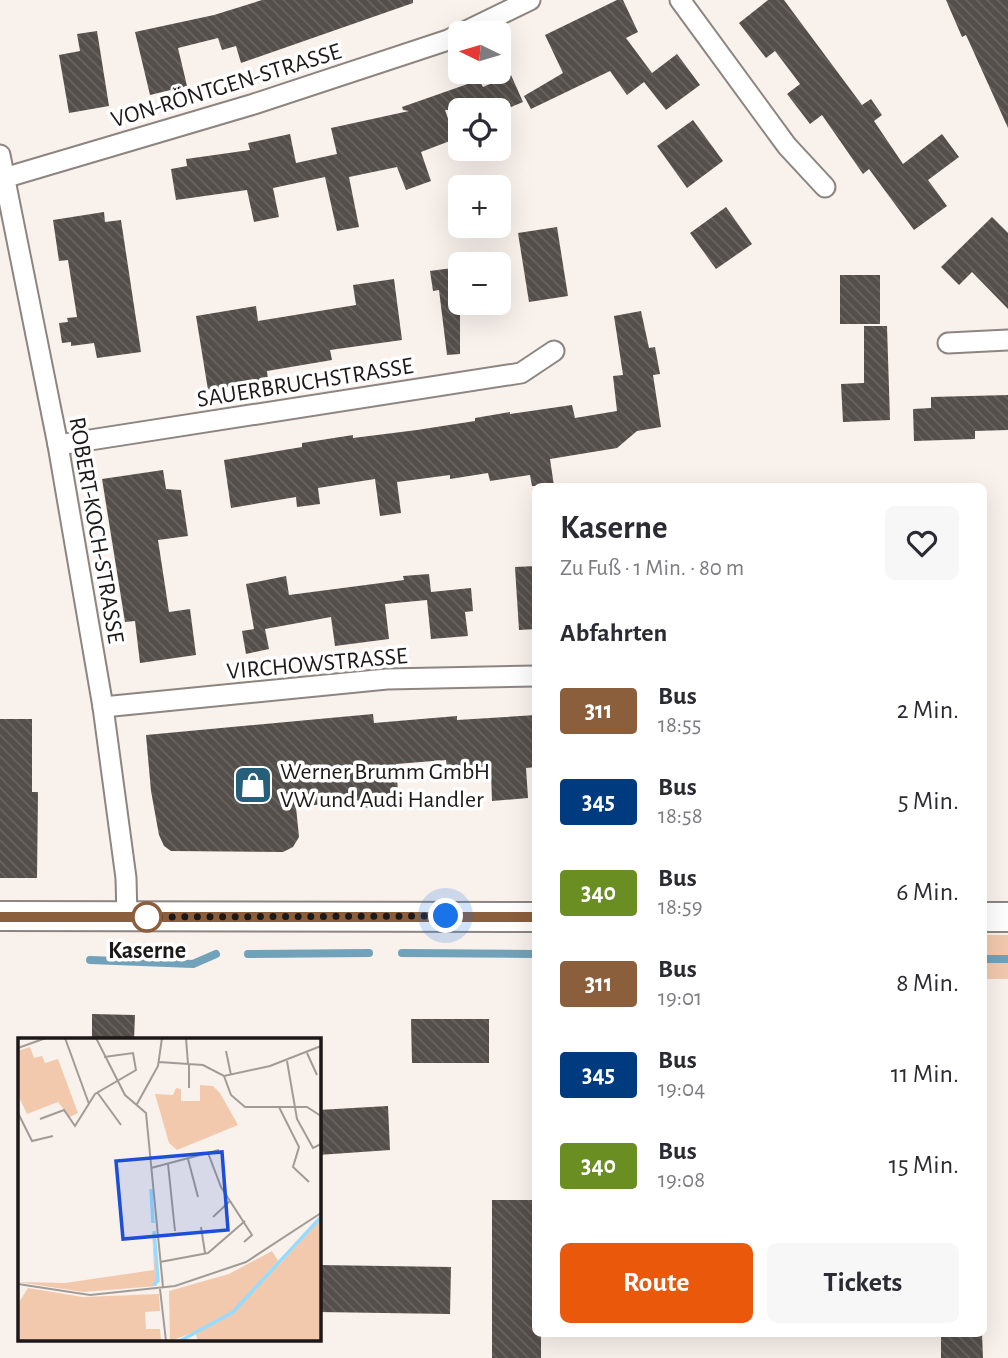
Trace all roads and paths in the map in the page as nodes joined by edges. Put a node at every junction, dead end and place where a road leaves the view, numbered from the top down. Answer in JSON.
{"nodes":[{"id":1,"x":530,"y":0,"type":"edge"},
{"id":2,"x":680,"y":0,"type":"edge"},
{"id":3,"x":487,"y":21,"type":"edge"},
{"id":4,"x":448,"y":38,"type":"edge"},
{"id":5,"x":0,"y":155,"type":"edge"},
{"id":6,"x":4,"y":178,"type":"junction"},
{"id":7,"x":825,"y":187,"type":"dead end"},
{"id":8,"x":1008,"y":340,"type":"edge"},
{"id":9,"x":948,"y":342,"type":"dead end"},
{"id":10,"x":554,"y":351,"type":"dead end"},
{"id":11,"x":58,"y":445,"type":"junction"},
{"id":12,"x":532,"y":676,"type":"edge"},
{"id":13,"x":103,"y":707,"type":"junction"},
{"id":14,"x":0,"y":916,"type":"edge"},
{"id":15,"x":127,"y":917,"type":"junction"},
{"id":16,"x":532,"y":917,"type":"edge"},
{"id":17,"x":987,"y":917,"type":"edge"},
{"id":18,"x":1008,"y":917,"type":"edge"}],
"edges":[{"from":1,"to":3,"type":"street","name":"VON-RÖNTGEN-STRASSE"},
{"from":2,"to":7,"type":"street"},
{"from":4,"to":6,"type":"street","name":"VON-RÖNTGEN-STRASSE"},
{"from":5,"to":6,"type":"street","name":"ROBERT-KOCH-STRASSE"},
{"from":6,"to":11,"type":"street","name":"ROBERT-KOCH-STRASSE"},
{"from":8,"to":9,"type":"street"},
{"from":10,"to":11,"type":"street","name":"SAUERBRUCHSTRASSE"},
{"from":11,"to":13,"type":"street","name":"ROBERT-KOCH-STRASSE"},
{"from":12,"to":13,"type":"street","name":"VIRCHOWSTRASSE"},
{"from":13,"to":15,"type":"street","name":"ROBERT-KOCH-STRASSE"},
{"from":14,"to":15,"type":"street"},
{"from":15,"to":16,"type":"street"},
{"from":17,"to":18,"type":"street"}]}
